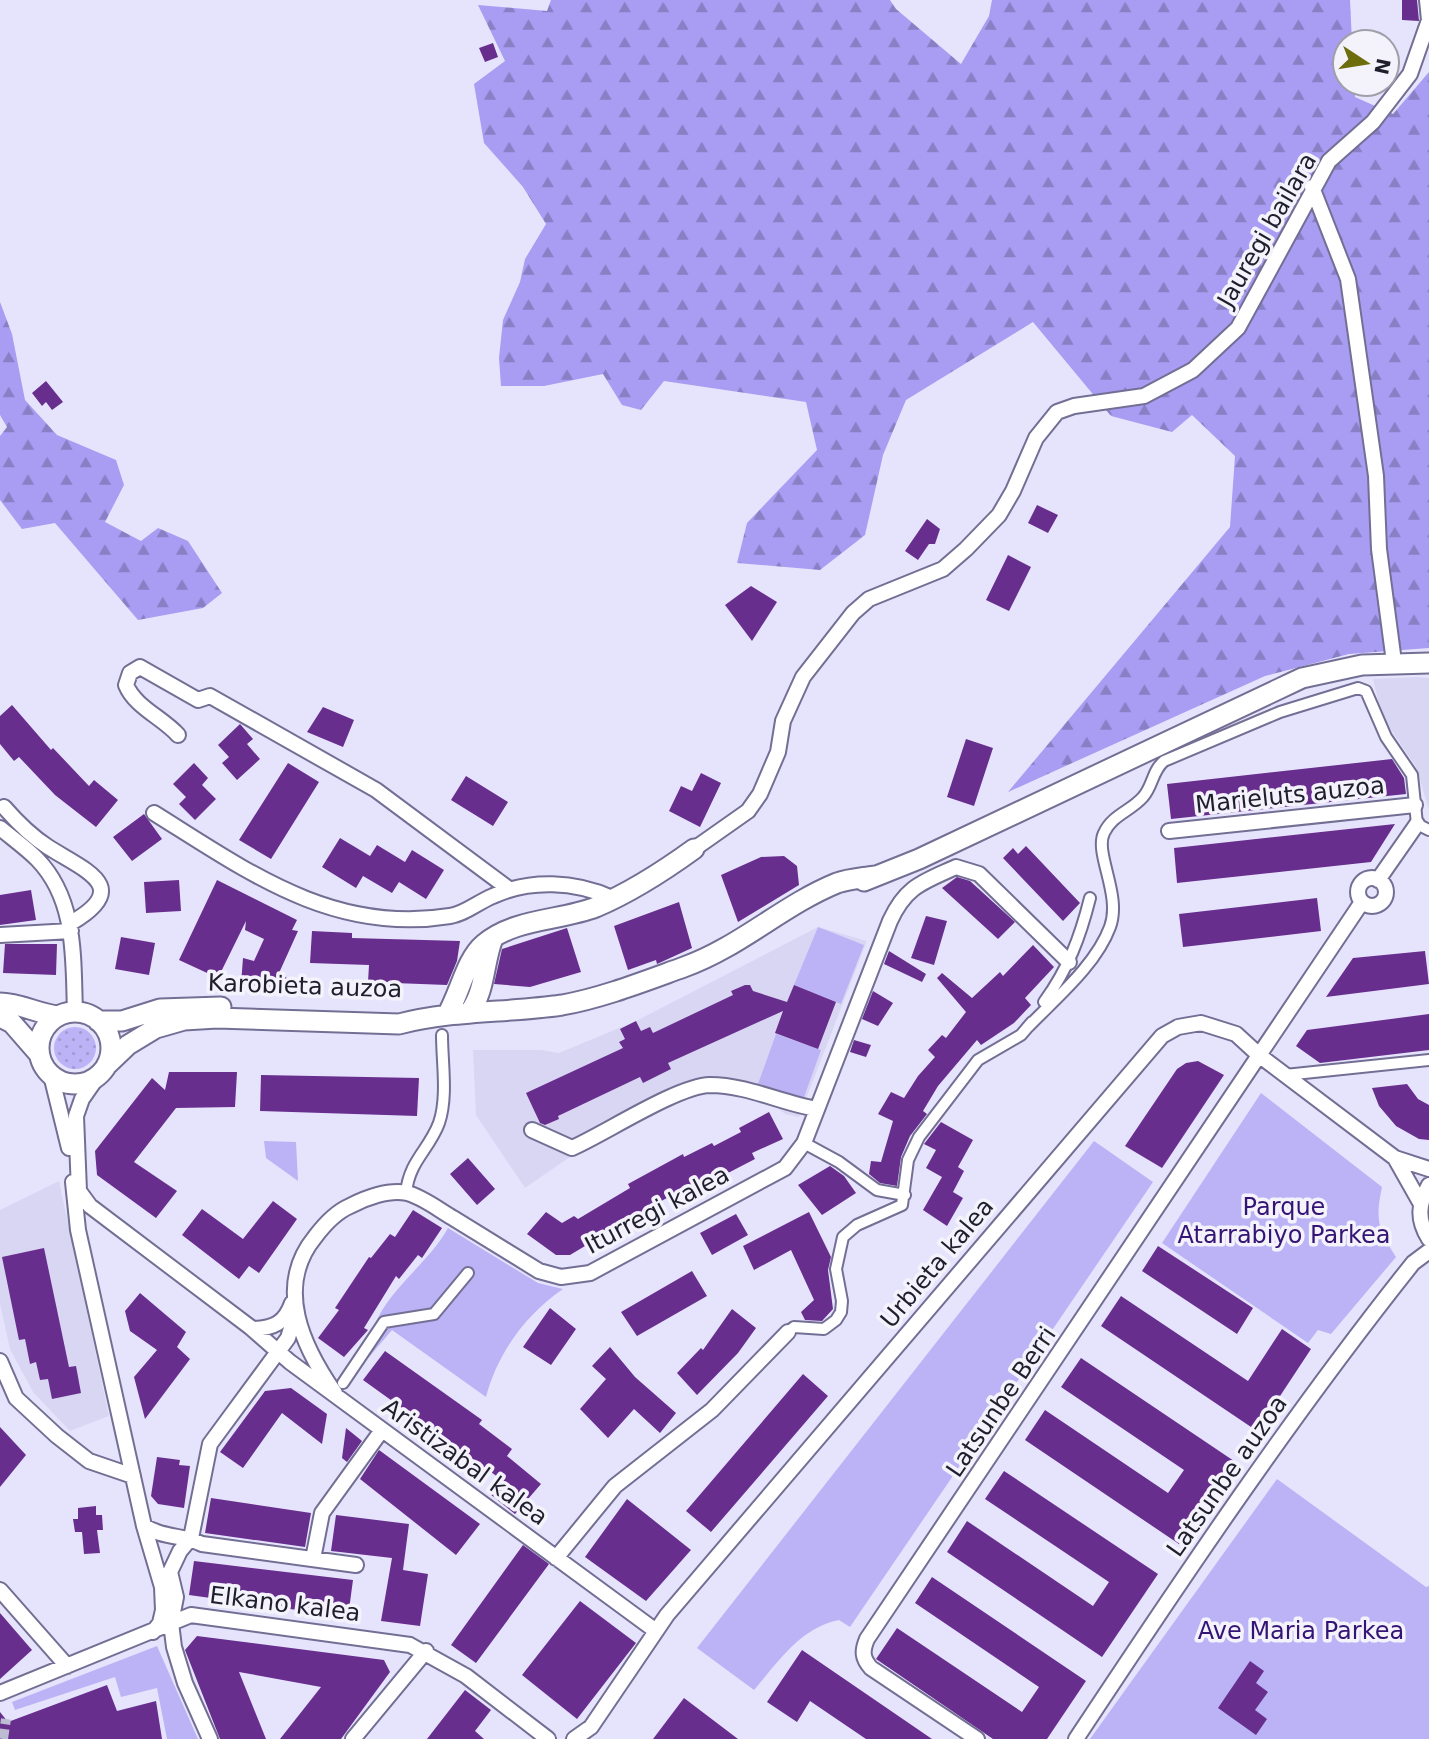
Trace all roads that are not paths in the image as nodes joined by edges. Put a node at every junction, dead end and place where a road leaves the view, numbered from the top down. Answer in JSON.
{"nodes":[{"id":1,"x":1427,"y":0,"type":"edge"},
{"id":2,"x":1429,"y":20,"type":"edge"},
{"id":3,"x":1312,"y":187,"type":"junction"},
{"id":4,"x":1394,"y":662,"type":"junction"},
{"id":5,"x":1429,"y":663,"type":"edge"},
{"id":6,"x":178,"y":735,"type":"dead end"},
{"id":7,"x":1415,"y":805,"type":"junction"},
{"id":8,"x":4,"y":807,"type":"dead end"},
{"id":9,"x":154,"y":813,"type":"dead end"},
{"id":10,"x":1423,"y":827,"type":"edge"},
{"id":11,"x":0,"y":828,"type":"edge"},
{"id":12,"x":1169,"y":831,"type":"dead end"},
{"id":13,"x":694,"y":849,"type":"joint"},
{"id":14,"x":509,"y":889,"type":"junction"},
{"id":15,"x":612,"y":898,"type":"junction"},
{"id":16,"x":1090,"y":898,"type":"dead end"},
{"id":17,"x":71,"y":927,"type":"junction"},
{"id":18,"x":0,"y":934,"type":"edge"},
{"id":19,"x":493,"y":938,"type":"junction"},
{"id":20,"x":1069,"y":962,"type":"junction"},
{"id":21,"x":484,"y":979,"type":"junction"},
{"id":22,"x":0,"y":1003,"type":"edge"},
{"id":23,"x":70,"y":1007,"type":"junction"},
{"id":24,"x":515,"y":1010,"type":"junction"},
{"id":25,"x":470,"y":1013,"type":"junction"},
{"id":26,"x":447,"y":1015,"type":"junction"},
{"id":27,"x":0,"y":1017,"type":"edge"},
{"id":28,"x":427,"y":1017,"type":"junction"},
{"id":29,"x":99,"y":1021,"type":"junction"},
{"id":30,"x":1028,"y":1027,"type":"junction"},
{"id":31,"x":442,"y":1035,"type":"dead end"},
{"id":32,"x":39,"y":1054,"type":"junction"},
{"id":33,"x":1260,"y":1056,"type":"junction"},
{"id":34,"x":1429,"y":1060,"type":"edge"},
{"id":35,"x":102,"y":1071,"type":"junction"},
{"id":36,"x":51,"y":1075,"type":"junction"},
{"id":37,"x":1285,"y":1075,"type":"junction"},
{"id":38,"x":817,"y":1109,"type":"junction"},
{"id":39,"x":532,"y":1130,"type":"dead end"},
{"id":40,"x":809,"y":1146,"type":"junction"},
{"id":41,"x":1395,"y":1158,"type":"junction"},
{"id":42,"x":1429,"y":1169,"type":"edge"},
{"id":43,"x":1429,"y":1185,"type":"edge"},
{"id":44,"x":406,"y":1193,"type":"junction"},
{"id":45,"x":905,"y":1195,"type":"junction"},
{"id":46,"x":1421,"y":1204,"type":"junction"},
{"id":47,"x":102,"y":1215,"type":"junction"},
{"id":48,"x":78,"y":1230,"type":"junction"},
{"id":49,"x":1429,"y":1238,"type":"edge"},
{"id":50,"x":1429,"y":1251,"type":"edge"},
{"id":51,"x":468,"y":1273,"type":"dead end"},
{"id":52,"x":295,"y":1306,"type":"junction"},
{"id":53,"x":252,"y":1328,"type":"junction"},
{"id":54,"x":788,"y":1332,"type":"joint"},
{"id":55,"x":278,"y":1352,"type":"junction"},
{"id":56,"x":0,"y":1362,"type":"edge"},
{"id":57,"x":339,"y":1388,"type":"junction"},
{"id":58,"x":382,"y":1430,"type":"junction"},
{"id":59,"x":127,"y":1447,"type":"junction"},
{"id":60,"x":104,"y":1466,"type":"junction"},
{"id":61,"x":133,"y":1476,"type":"junction"},
{"id":62,"x":144,"y":1526,"type":"junction"},
{"id":63,"x":191,"y":1538,"type":"junction"},
{"id":64,"x":556,"y":1558,"type":"junction"},
{"id":65,"x":313,"y":1559,"type":"junction"},
{"id":66,"x":356,"y":1565,"type":"dead end"},
{"id":67,"x":162,"y":1587,"type":"junction"},
{"id":68,"x":0,"y":1590,"type":"edge"},
{"id":69,"x":174,"y":1604,"type":"junction"},
{"id":70,"x":191,"y":1615,"type":"junction"},
{"id":71,"x":171,"y":1623,"type":"junction"},
{"id":72,"x":656,"y":1631,"type":"junction"},
{"id":73,"x":153,"y":1632,"type":"junction"},
{"id":74,"x":426,"y":1651,"type":"junction"},
{"id":75,"x":66,"y":1666,"type":"junction"},
{"id":76,"x":0,"y":1693,"type":"edge"},
{"id":77,"x":591,"y":1733,"type":"edge"},
{"id":78,"x":210,"y":1739,"type":"edge"},
{"id":79,"x":353,"y":1739,"type":"edge"},
{"id":80,"x":548,"y":1739,"type":"edge"},
{"id":81,"x":574,"y":1739,"type":"edge"},
{"id":82,"x":977,"y":1739,"type":"edge"},
{"id":83,"x":1076,"y":1739,"type":"edge"}],
"edges":[{"from":1,"to":2,"type":"street","name":"Jauregi bailara"},
{"from":2,"to":3,"type":"street","name":"Jauregi bailara"},
{"from":3,"to":4,"type":"street"},
{"from":3,"to":13,"type":"street","name":"Jauregi bailara"},
{"from":4,"to":5,"type":"main road"},
{"from":4,"to":24,"type":"main road"},
{"from":6,"to":14,"type":"street"},
{"from":7,"to":10,"type":"street","name":"Marieluts auzoa"},
{"from":7,"to":12,"type":"street","name":"Marieluts auzoa"},
{"from":7,"to":30,"type":"street","name":"Marieluts auzoa"},
{"from":8,"to":17,"type":"street"},
{"from":9,"to":14,"type":"street"},
{"from":10,"to":33,"type":"street","name":"Marieluts auzoa"},
{"from":11,"to":17,"type":"street"},
{"from":13,"to":15,"type":"main road"},
{"from":14,"to":15,"type":"street"},
{"from":15,"to":19,"type":"main road"},
{"from":16,"to":20,"type":"street"},
{"from":17,"to":18,"type":"street"},
{"from":17,"to":23,"type":"street"},
{"from":19,"to":21,"type":"main road"},
{"from":19,"to":26,"type":"main road"},
{"from":20,"to":30,"type":"street"},
{"from":20,"to":38,"type":"street","name":"Iturregi kalea"},
{"from":21,"to":24,"type":"main road"},
{"from":21,"to":25,"type":"main road"},
{"from":22,"to":23,"type":"main road"},
{"from":23,"to":29,"type":"main road"},
{"from":23,"to":32,"type":"main road"},
{"from":24,"to":25,"type":"main road"},
{"from":25,"to":26,"type":"main road"},
{"from":26,"to":28,"type":"main road"},
{"from":27,"to":32,"type":"main road"},
{"from":28,"to":29,"type":"main road","name":"Karobieta auzoa"},
{"from":28,"to":35,"type":"main road","name":"Karobieta auzoa"},
{"from":29,"to":35,"type":"main road"},
{"from":30,"to":45,"type":"street"},
{"from":31,"to":44,"type":"street"},
{"from":32,"to":36,"type":"main road"},
{"from":33,"to":37,"type":"street","name":"Urbieta kalea"},
{"from":33,"to":72,"type":"street","name":"Urbieta kalea"},
{"from":33,"to":82,"type":"street","name":"Latsunbe Berri"},
{"from":34,"to":37,"type":"street"},
{"from":35,"to":36,"type":"main road"},
{"from":35,"to":47,"type":"street","name":"Karobieta auzoa"},
{"from":36,"to":48,"type":"street"},
{"from":37,"to":41,"type":"street","name":"Urbieta kalea"},
{"from":38,"to":39,"type":"street"},
{"from":38,"to":40,"type":"street","name":"Iturregi kalea"},
{"from":40,"to":44,"type":"street","name":"Iturregi kalea"},
{"from":40,"to":45,"type":"street"},
{"from":41,"to":42,"type":"street","name":"Urbieta kalea"},
{"from":41,"to":46,"type":"street","name":"Urbieta kalea"},
{"from":43,"to":46,"type":"street"},
{"from":44,"to":52,"type":"street"},
{"from":45,"to":54,"type":"street"},
{"from":46,"to":49,"type":"street","name":"Urbieta kalea"},
{"from":47,"to":48,"type":"street"},
{"from":47,"to":53,"type":"street","name":"Karobieta auzoa"},
{"from":48,"to":59,"type":"street"},
{"from":50,"to":83,"type":"street","name":"Latsunbe auzoa"},
{"from":51,"to":57,"type":"street"},
{"from":52,"to":53,"type":"street"},
{"from":52,"to":55,"type":"street"},
{"from":52,"to":57,"type":"street"},
{"from":53,"to":55,"type":"street","name":"Aristizabal kalea"},
{"from":54,"to":64,"type":"street"},
{"from":55,"to":57,"type":"street","name":"Aristizabal kalea"},
{"from":55,"to":63,"type":"street"},
{"from":56,"to":60,"type":"street"},
{"from":57,"to":58,"type":"street","name":"Aristizabal kalea"},
{"from":58,"to":64,"type":"street","name":"Aristizabal kalea"},
{"from":58,"to":65,"type":"street"},
{"from":59,"to":60,"type":"street"},
{"from":59,"to":61,"type":"street"},
{"from":60,"to":61,"type":"street"},
{"from":61,"to":62,"type":"street"},
{"from":62,"to":63,"type":"street"},
{"from":62,"to":67,"type":"street"},
{"from":63,"to":65,"type":"street"},
{"from":63,"to":69,"type":"street"},
{"from":64,"to":72,"type":"street","name":"Aristizabal kalea"},
{"from":65,"to":66,"type":"street"},
{"from":67,"to":69,"type":"street"},
{"from":67,"to":73,"type":"street"},
{"from":68,"to":75,"type":"street"},
{"from":69,"to":70,"type":"street"},
{"from":69,"to":71,"type":"street"},
{"from":70,"to":71,"type":"street","name":"Elkano kalea"},
{"from":70,"to":74,"type":"street","name":"Elkano kalea"},
{"from":71,"to":73,"type":"street","name":"Elkano kalea"},
{"from":71,"to":78,"type":"street"},
{"from":72,"to":77,"type":"street","name":"Urbieta kalea"},
{"from":73,"to":75,"type":"street","name":"Elkano kalea"},
{"from":74,"to":79,"type":"street"},
{"from":74,"to":80,"type":"street","name":"Elkano kalea"},
{"from":75,"to":76,"type":"street","name":"Elkano kalea"},
{"from":77,"to":81,"type":"street","name":"Urbieta kalea"}]}
